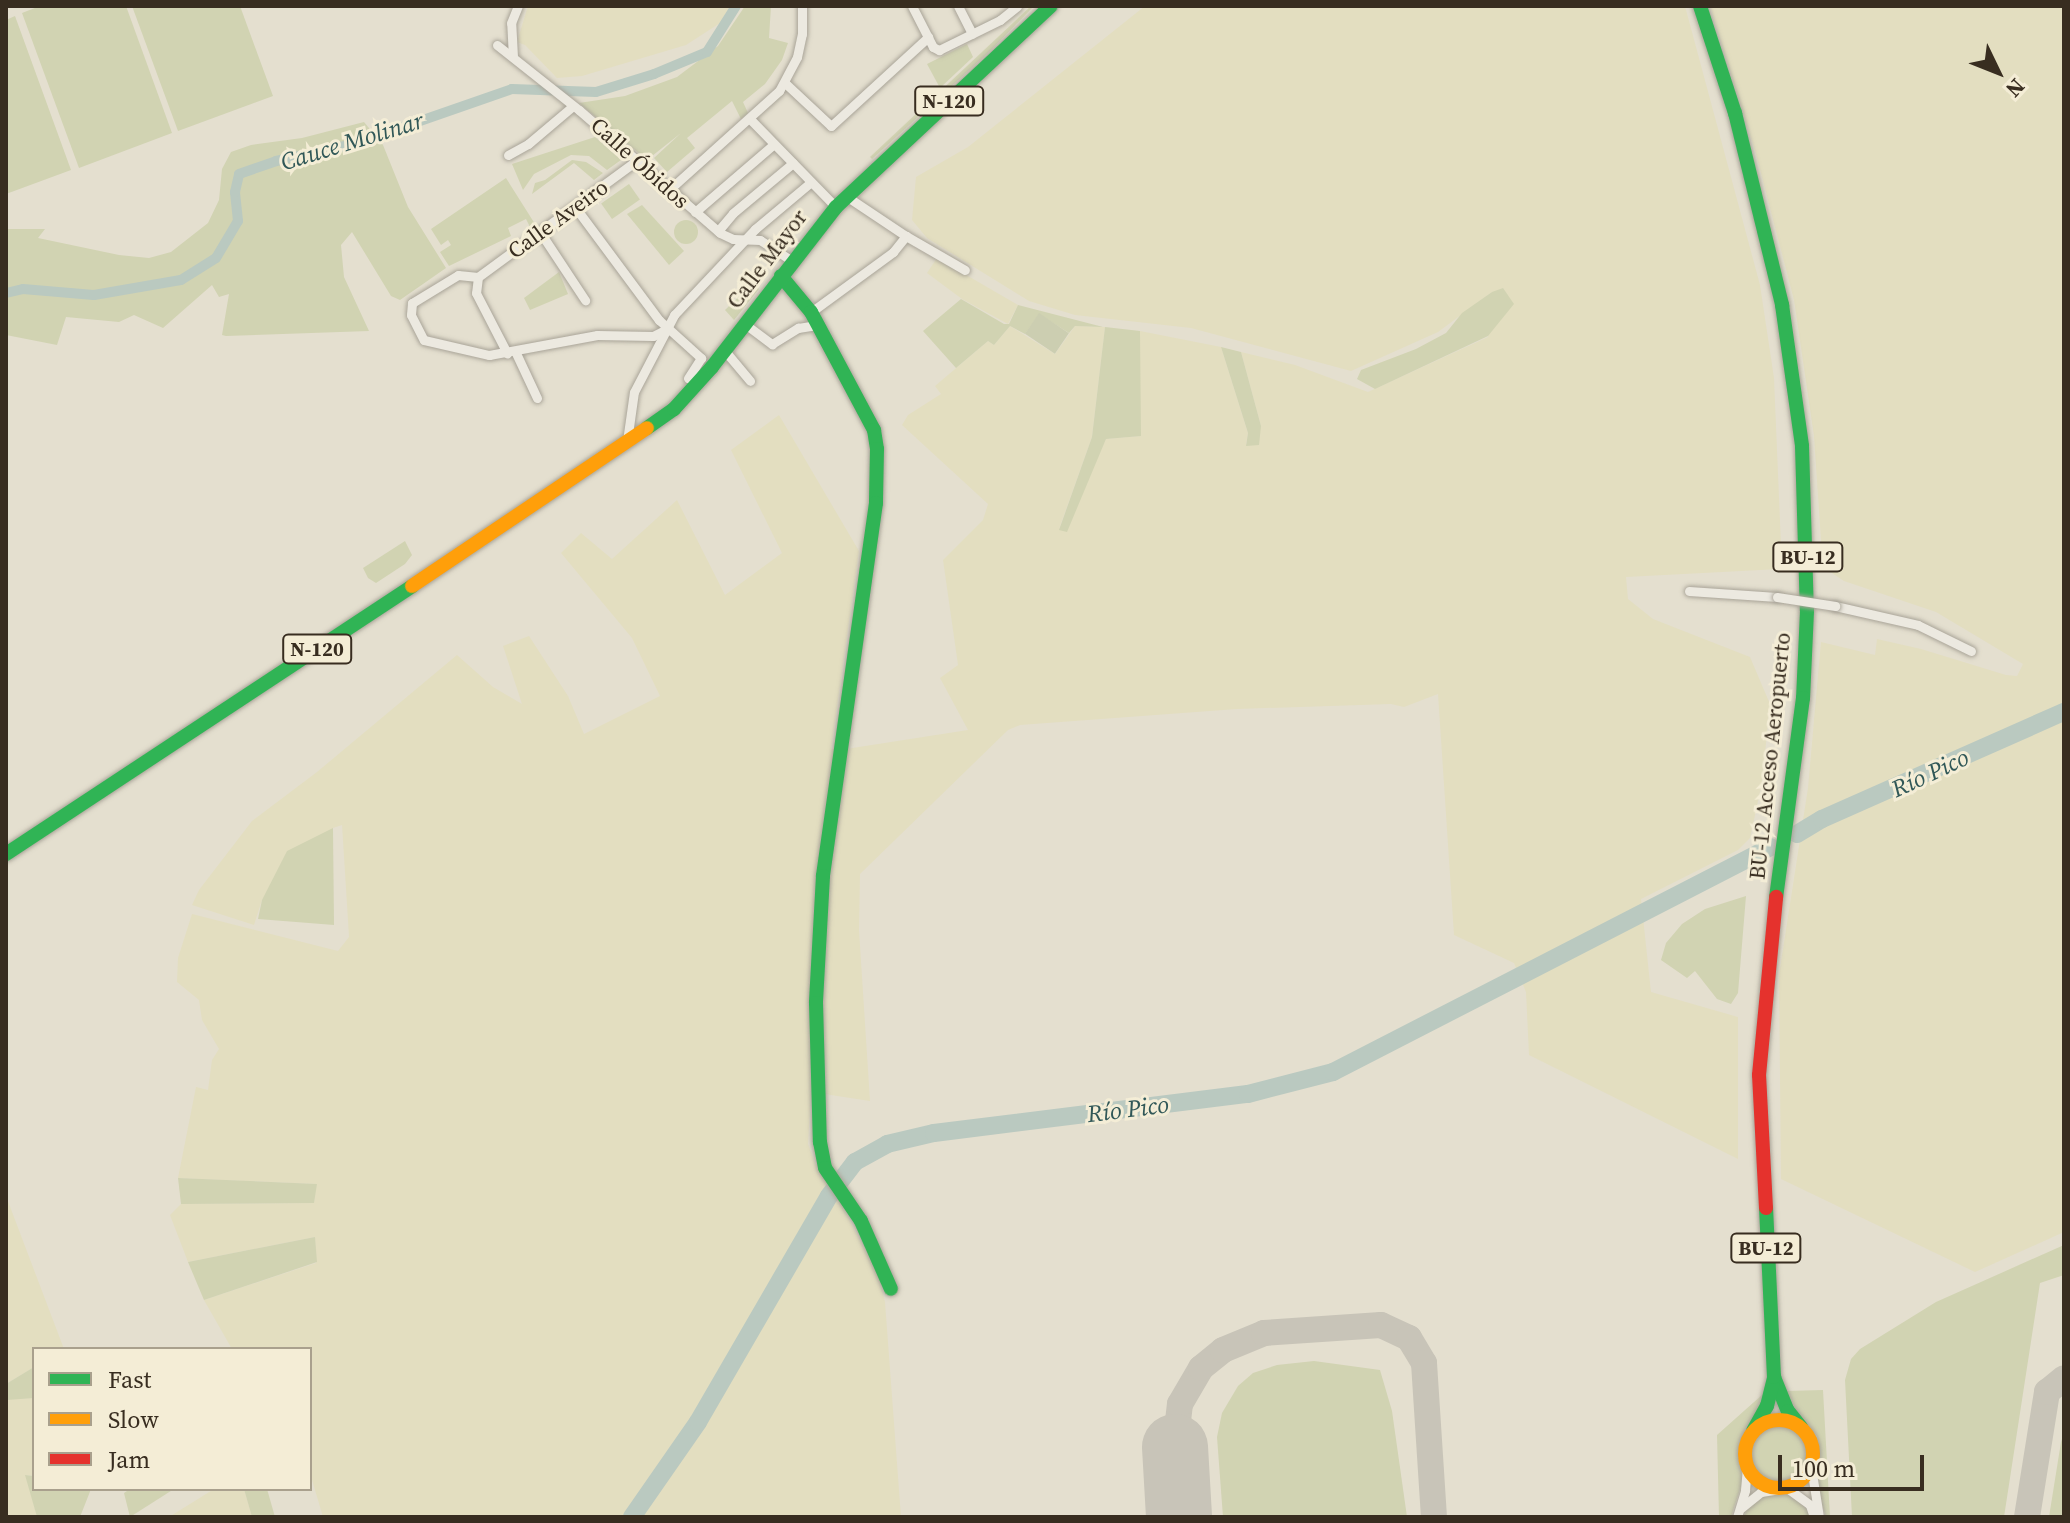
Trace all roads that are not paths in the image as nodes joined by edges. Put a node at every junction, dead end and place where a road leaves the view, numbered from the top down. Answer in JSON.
{"nodes":[{"id":1,"x":518,"y":6,"type":"edge"},
{"id":2,"x":802,"y":6,"type":"edge"},
{"id":3,"x":912,"y":6,"type":"edge"},
{"id":4,"x":958,"y":6,"type":"edge"},
{"id":5,"x":1017,"y":6,"type":"edge"},
{"id":6,"x":1041,"y":6,"type":"edge"},
{"id":7,"x":1051,"y":6,"type":"edge"},
{"id":8,"x":1700,"y":6,"type":"edge"},
{"id":9,"x":972,"y":34,"type":"junction"},
{"id":10,"x":928,"y":37,"type":"junction"},
{"id":11,"x":1013,"y":42,"type":"junction"},
{"id":12,"x":497,"y":45,"type":"dead end"},
{"id":13,"x":513,"y":57,"type":"junction"},
{"id":14,"x":785,"y":83,"type":"junction"},
{"id":15,"x":573,"y":106,"type":"junction"},
{"id":16,"x":751,"y":120,"type":"junction"},
{"id":17,"x":774,"y":144,"type":"junction"},
{"id":18,"x":508,"y":155,"type":"dead end"},
{"id":19,"x":637,"y":160,"type":"junction"},
{"id":20,"x":793,"y":163,"type":"junction"},
{"id":21,"x":811,"y":182,"type":"junction"},
{"id":22,"x":670,"y":189,"type":"junction"},
{"id":23,"x":841,"y":201,"type":"junction"},
{"id":24,"x":575,"y":207,"type":"junction"},
{"id":25,"x":695,"y":212,"type":"junction"},
{"id":26,"x":718,"y":231,"type":"junction"},
{"id":27,"x":540,"y":232,"type":"junction"},
{"id":28,"x":906,"y":236,"type":"junction"},
{"id":29,"x":746,"y":238,"type":"junction"},
{"id":30,"x":792,"y":261,"type":"junction"},
{"id":31,"x":965,"y":270,"type":"dead end"},
{"id":32,"x":781,"y":276,"type":"junction"},
{"id":33,"x":478,"y":277,"type":"junction"},
{"id":34,"x":585,"y":300,"type":"dead end"},
{"id":35,"x":814,"y":319,"type":"junction"},
{"id":36,"x":745,"y":324,"type":"junction"},
{"id":37,"x":667,"y":329,"type":"junction"},
{"id":38,"x":725,"y":351,"type":"junction"},
{"id":39,"x":511,"y":352,"type":"junction"},
{"id":40,"x":688,"y":378,"type":"dead end"},
{"id":41,"x":750,"y":381,"type":"dead end"},
{"id":42,"x":537,"y":398,"type":"dead end"},
{"id":43,"x":627,"y":444,"type":"junction"},
{"id":44,"x":1689,"y":591,"type":"dead end"},
{"id":45,"x":1971,"y":651,"type":"dead end"},
{"id":46,"x":6,"y":854,"type":"edge"},
{"id":47,"x":891,"y":1289,"type":"dead end"},
{"id":48,"x":1774,"y":1377,"type":"junction"},
{"id":49,"x":1802,"y":1429,"type":"junction"},
{"id":50,"x":1753,"y":1431,"type":"junction"},
{"id":51,"x":1811,"y":1467,"type":"junction"},
{"id":52,"x":1747,"y":1468,"type":"junction"},
{"id":53,"x":1783,"y":1489,"type":"junction"},
{"id":54,"x":1738,"y":1514,"type":"edge"},
{"id":55,"x":1816,"y":1517,"type":"edge"}],
"edges":[{"from":1,"to":13,"type":"street"},
{"from":2,"to":14,"type":"street"},
{"from":3,"to":10,"type":"street"},
{"from":4,"to":9,"type":"street"},
{"from":5,"to":9,"type":"street"},
{"from":6,"to":11,"type":"street"},
{"from":7,"to":11,"type":"main road","number":"N-120"},
{"from":8,"to":48,"type":"main road","name":"BU-12 Acceso Aeropuerto","number":"BU-12"},
{"from":9,"to":10,"type":"street"},
{"from":10,"to":14,"type":"street"},
{"from":11,"to":23,"type":"main road","number":"N-120"},
{"from":12,"to":13,"type":"street","name":"Calle Óbidos"},
{"from":13,"to":15,"type":"street","name":"Calle Óbidos"},
{"from":14,"to":16,"type":"street"},
{"from":15,"to":18,"type":"street"},
{"from":15,"to":19,"type":"street","name":"Calle Óbidos"},
{"from":16,"to":17,"type":"street"},
{"from":16,"to":22,"type":"street"},
{"from":17,"to":20,"type":"street"},
{"from":17,"to":25,"type":"street"},
{"from":19,"to":22,"type":"street","name":"Calle Óbidos"},
{"from":19,"to":24,"type":"street","name":"Calle Aveiro"},
{"from":20,"to":21,"type":"street"},
{"from":20,"to":26,"type":"street"},
{"from":21,"to":23,"type":"street"},
{"from":21,"to":29,"type":"street"},
{"from":22,"to":25,"type":"street","name":"Calle Óbidos"},
{"from":23,"to":28,"type":"street"},
{"from":23,"to":30,"type":"main road","name":"Calle Mayor","number":"N-120"},
{"from":24,"to":27,"type":"street","name":"Calle Aveiro"},
{"from":24,"to":37,"type":"street"},
{"from":25,"to":26,"type":"street","name":"Calle Óbidos"},
{"from":26,"to":29,"type":"street","name":"Calle Óbidos"},
{"from":27,"to":33,"type":"street","name":"Calle Aveiro"},
{"from":27,"to":34,"type":"street"},
{"from":28,"to":31,"type":"street"},
{"from":28,"to":35,"type":"street"},
{"from":29,"to":30,"type":"street","name":"Calle Óbidos"},
{"from":29,"to":37,"type":"street"},
{"from":30,"to":32,"type":"main road","name":"Calle Mayor","number":"N-120"},
{"from":32,"to":35,"type":"main road"},
{"from":32,"to":36,"type":"main road","name":"Calle Mayor","number":"N-120"},
{"from":33,"to":39,"type":"street"},
{"from":33,"to":39,"type":"street"},
{"from":35,"to":36,"type":"street"},
{"from":35,"to":47,"type":"main road"},
{"from":36,"to":38,"type":"main road","name":"Calle Mayor","number":"N-120"},
{"from":37,"to":39,"type":"street"},
{"from":37,"to":40,"type":"street"},
{"from":37,"to":43,"type":"street"},
{"from":38,"to":41,"type":"street"},
{"from":38,"to":43,"type":"main road","name":"Calle Mayor","number":"N-120"},
{"from":39,"to":42,"type":"street"},
{"from":43,"to":46,"type":"main road","number":"N-120"},
{"from":44,"to":45,"type":"street","bridge":true},
{"from":48,"to":49,"type":"main road","name":"BU-12 Acceso Aeropuerto","number":"BU-12"},
{"from":48,"to":50,"type":"main road","name":"BU-12 Acceso Aeropuerto","number":"BU-12"},
{"from":49,"to":50,"type":"main road"},
{"from":49,"to":51,"type":"main road","number":"BU-12"},
{"from":50,"to":52,"type":"main road","number":"BU-12"},
{"from":51,"to":53,"type":"main road"},
{"from":51,"to":55,"type":"street"},
{"from":52,"to":53,"type":"main road"},
{"from":52,"to":54,"type":"street"},
{"from":53,"to":54,"type":"street"},
{"from":53,"to":55,"type":"street"}]}
